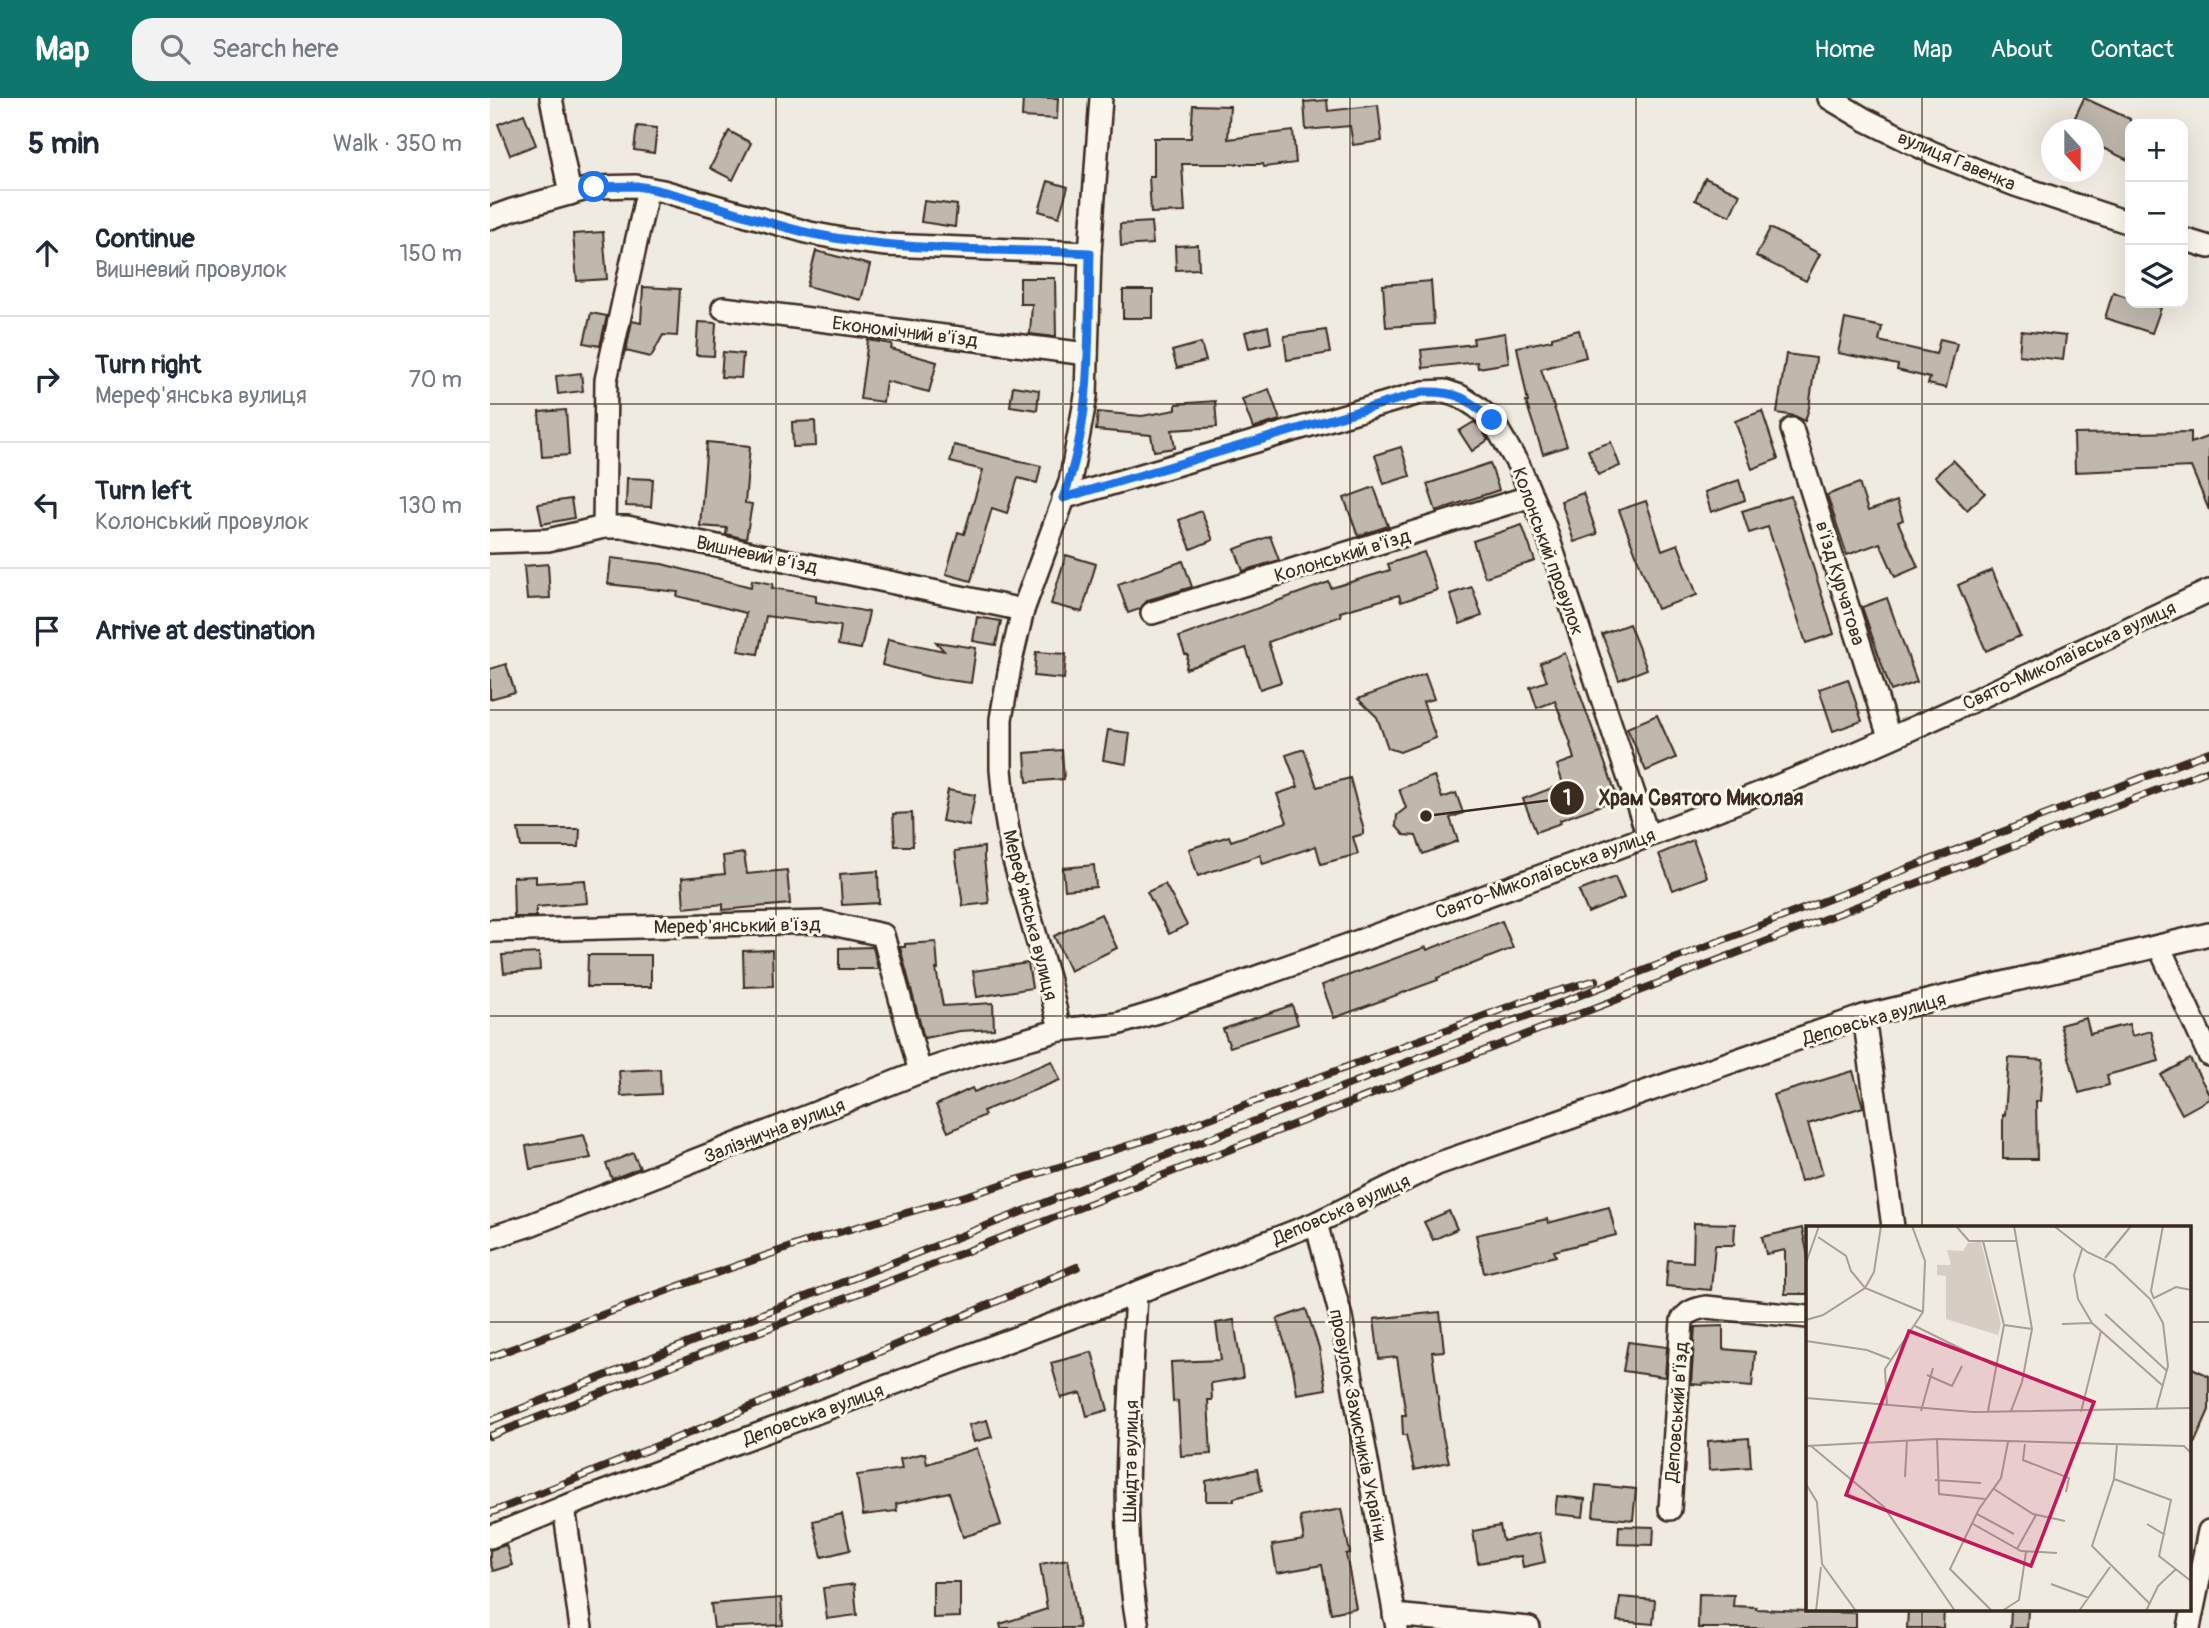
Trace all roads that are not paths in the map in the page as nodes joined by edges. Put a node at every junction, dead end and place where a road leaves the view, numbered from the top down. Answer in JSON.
{"nodes":[{"id":1,"x":551,"y":98,"type":"edge"},
{"id":2,"x":1101,"y":98,"type":"edge"},
{"id":3,"x":1829,"y":98,"type":"edge"},
{"id":4,"x":648,"y":188,"type":"junction"},
{"id":5,"x":570,"y":194,"type":"junction"},
{"id":6,"x":490,"y":218,"type":"edge"},
{"id":7,"x":2125,"y":221,"type":"edge"},
{"id":8,"x":2188,"y":241,"type":"edge"},
{"id":9,"x":2209,"y":247,"type":"edge"},
{"id":10,"x":1090,"y":253,"type":"junction"},
{"id":11,"x":723,"y":308,"type":"dead end"},
{"id":12,"x":1087,"y":354,"type":"junction"},
{"id":13,"x":1792,"y":429,"type":"dead end"},
{"id":14,"x":1532,"y":496,"type":"junction"},
{"id":15,"x":1063,"y":498,"type":"junction"},
{"id":16,"x":604,"y":527,"type":"junction"},
{"id":17,"x":490,"y":542,"type":"edge"},
{"id":18,"x":2209,"y":591,"type":"edge"},
{"id":19,"x":1023,"y":610,"type":"junction"},
{"id":20,"x":1152,"y":613,"type":"dead end"},
{"id":21,"x":1889,"y":737,"type":"junction"},
{"id":22,"x":1648,"y":836,"type":"junction"},
{"id":23,"x":490,"y":931,"type":"edge"},
{"id":24,"x":2209,"y":934,"type":"edge"},
{"id":25,"x":2159,"y":946,"type":"junction"},
{"id":26,"x":1864,"y":1017,"type":"junction"},
{"id":27,"x":1060,"y":1030,"type":"junction"},
{"id":28,"x":2209,"y":1055,"type":"edge"},
{"id":29,"x":920,"y":1072,"type":"junction"},
{"id":30,"x":1316,"y":1223,"type":"junction"},
{"id":31,"x":1893,"y":1226,"type":"edge"},
{"id":32,"x":490,"y":1238,"type":"edge"},
{"id":33,"x":1136,"y":1293,"type":"junction"},
{"id":34,"x":1806,"y":1317,"type":"edge"},
{"id":35,"x":564,"y":1507,"type":"junction"},
{"id":36,"x":1670,"y":1509,"type":"dead end"},
{"id":37,"x":2209,"y":1531,"type":"edge"},
{"id":38,"x":490,"y":1537,"type":"edge"},
{"id":39,"x":1396,"y":1622,"type":"edge"},
{"id":40,"x":581,"y":1628,"type":"edge"},
{"id":41,"x":1138,"y":1628,"type":"edge"},
{"id":42,"x":1529,"y":1628,"type":"edge"},
{"id":43,"x":2189,"y":1628,"type":"edge"}],
"edges":[{"from":1,"to":5,"type":"street"},
{"from":2,"to":10,"type":"street","name":"Мереф'янська вулиця"},
{"from":3,"to":7,"type":"street","name":"вулиця Гавенка"},
{"from":4,"to":5,"type":"street"},
{"from":4,"to":10,"type":"street"},
{"from":4,"to":16,"type":"street"},
{"from":5,"to":6,"type":"street"},
{"from":8,"to":9,"type":"street"},
{"from":10,"to":12,"type":"street","name":"Мереф'янська вулиця"},
{"from":11,"to":12,"type":"street","name":"Економічний в'їзд"},
{"from":12,"to":15,"type":"street","name":"Мереф'янська вулиця"},
{"from":13,"to":21,"type":"street","name":"в'їзд Курчатова"},
{"from":14,"to":15,"type":"street","name":"Колонський провулок"},
{"from":14,"to":20,"type":"street","name":"Колонський в'їзд"},
{"from":14,"to":22,"type":"street","name":"Колонський провулок"},
{"from":15,"to":19,"type":"street","name":"Мереф'янська вулиця"},
{"from":16,"to":17,"type":"street","name":"Вишневий в’їзд"},
{"from":16,"to":19,"type":"street","name":"Вишневий в’їзд"},
{"from":18,"to":21,"type":"street","name":"Свято-Миколаївська вулиця"},
{"from":19,"to":27,"type":"street","name":"Мереф'янська вулиця"},
{"from":21,"to":22,"type":"street","name":"Свято-Миколаївська вулиця"},
{"from":22,"to":27,"type":"street","name":"Свято-Миколаївська вулиця"},
{"from":23,"to":29,"type":"street","name":"Мереф'янський в'їзд"},
{"from":24,"to":25,"type":"street","name":"Деповська вулиця"},
{"from":25,"to":26,"type":"street","name":"Деповська вулиця"},
{"from":25,"to":28,"type":"street"},
{"from":26,"to":30,"type":"street","name":"Деповська вулиця"},
{"from":26,"to":31,"type":"street"},
{"from":27,"to":29,"type":"street","name":"Залізнична вулиця"},
{"from":29,"to":32,"type":"street","name":"Залізнична вулиця"},
{"from":30,"to":33,"type":"street","name":"Деповська вулиця"},
{"from":30,"to":39,"type":"street","name":"провулок Захисників України"},
{"from":33,"to":35,"type":"street","name":"Деповська вулиця"},
{"from":33,"to":41,"type":"street","name":"Шмідта вулиця"},
{"from":34,"to":36,"type":"street","name":"Деповський в’їзд"},
{"from":35,"to":38,"type":"street","name":"Деповська вулиця"},
{"from":35,"to":40,"type":"street"},
{"from":37,"to":43,"type":"street"},
{"from":39,"to":42,"type":"street"}]}
